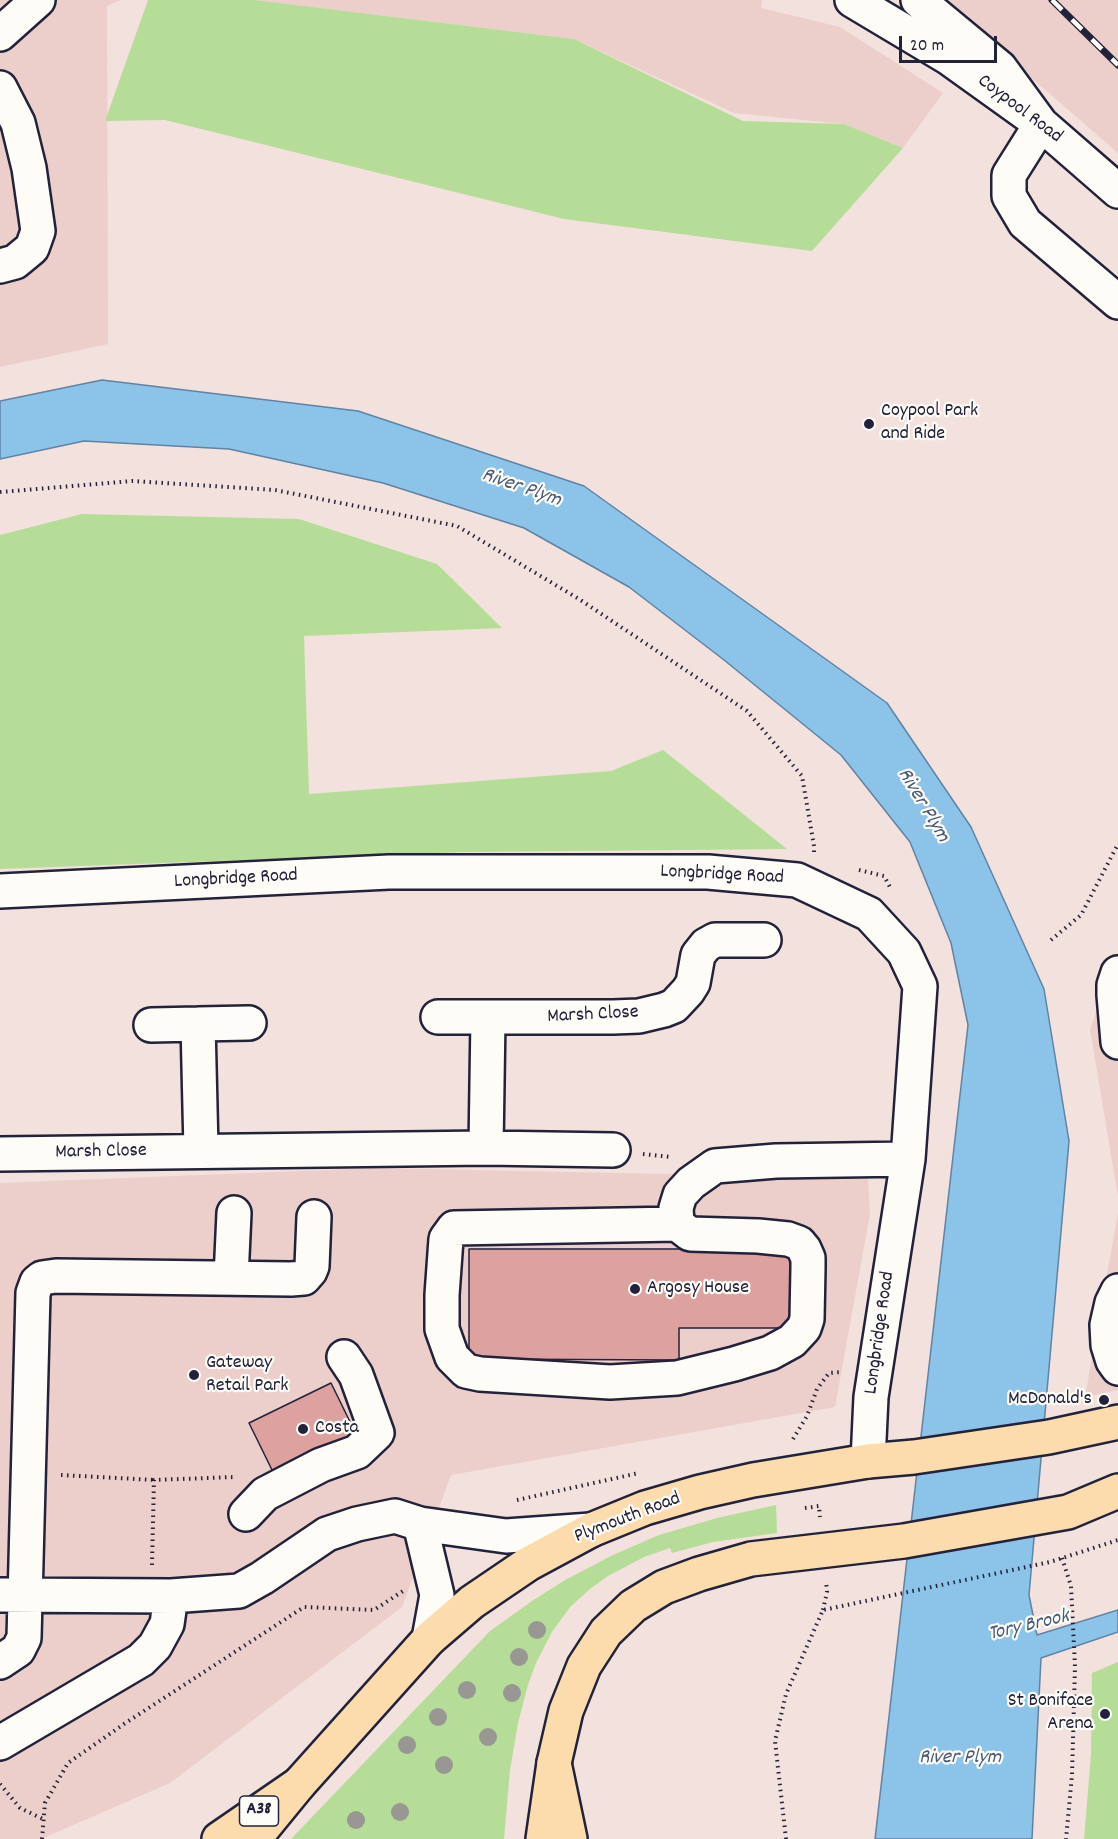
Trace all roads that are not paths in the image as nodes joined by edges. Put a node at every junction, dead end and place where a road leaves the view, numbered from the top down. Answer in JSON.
{"nodes":[{"id":1,"x":38,"y":0,"type":"edge"},
{"id":2,"x":852,"y":0,"type":"edge"},
{"id":3,"x":918,"y":0,"type":"edge"},
{"id":4,"x":0,"y":34,"type":"edge"},
{"id":5,"x":0,"y":88,"type":"edge"},
{"id":6,"x":1041,"y":124,"type":"junction"},
{"id":7,"x":9,"y":130,"type":"edge"},
{"id":8,"x":1118,"y":192,"type":"edge"},
{"id":9,"x":0,"y":266,"type":"edge"},
{"id":10,"x":1118,"y":302,"type":"edge"},
{"id":11,"x":0,"y":891,"type":"edge"},
{"id":12,"x":764,"y":940,"type":"dead end"},
{"id":13,"x":1118,"y":974,"type":"edge"},
{"id":14,"x":438,"y":1017,"type":"dead end"},
{"id":15,"x":488,"y":1018,"type":"junction"},
{"id":16,"x":249,"y":1023,"type":"dead end"},
{"id":17,"x":151,"y":1024,"type":"dead end"},
{"id":18,"x":198,"y":1024,"type":"junction"},
{"id":19,"x":1118,"y":1042,"type":"edge"},
{"id":20,"x":486,"y":1148,"type":"junction"},
{"id":21,"x":201,"y":1150,"type":"junction"},
{"id":22,"x":612,"y":1150,"type":"dead end"},
{"id":23,"x":0,"y":1154,"type":"edge"},
{"id":24,"x":908,"y":1159,"type":"junction"},
{"id":25,"x":234,"y":1213,"type":"dead end"},
{"id":26,"x":314,"y":1217,"type":"dead end"},
{"id":27,"x":677,"y":1224,"type":"junction"},
{"id":28,"x":231,"y":1278,"type":"junction"},
{"id":29,"x":1118,"y":1291,"type":"edge"},
{"id":30,"x":344,"y":1357,"type":"dead end"},
{"id":31,"x":1118,"y":1368,"type":"edge"},
{"id":32,"x":1118,"y":1422,"type":"edge"},
{"id":33,"x":868,"y":1461,"type":"junction"},
{"id":34,"x":1118,"y":1491,"type":"edge"},
{"id":35,"x":246,"y":1514,"type":"dead end"},
{"id":36,"x":420,"y":1524,"type":"junction"},
{"id":37,"x":591,"y":1530,"type":"junction"},
{"id":38,"x":13,"y":1595,"type":"edge"},
{"id":39,"x":161,"y":1596,"type":"junction"},
{"id":40,"x":429,"y":1639,"type":"junction"},
{"id":41,"x":0,"y":1662,"type":"edge"},
{"id":42,"x":0,"y":1743,"type":"edge"},
{"id":43,"x":554,"y":1763,"type":"junction"},
{"id":44,"x":299,"y":1784,"type":"junction"},
{"id":45,"x":219,"y":1839,"type":"edge"},
{"id":46,"x":254,"y":1839,"type":"edge"},
{"id":47,"x":543,"y":1839,"type":"edge"},
{"id":48,"x":570,"y":1839,"type":"edge"}],
"edges":[{"from":1,"to":4,"type":"street"},
{"from":2,"to":6,"type":"street","name":"Coypool Road"},
{"from":3,"to":6,"type":"street"},
{"from":5,"to":7,"type":"street"},
{"from":6,"to":8,"type":"street","name":"Coypool Road"},
{"from":6,"to":10,"type":"street"},
{"from":7,"to":9,"type":"street"},
{"from":11,"to":24,"type":"street","name":"Longbridge Road"},
{"from":12,"to":15,"type":"street","name":"Marsh Close"},
{"from":13,"to":19,"type":"street"},
{"from":14,"to":15,"type":"street","name":"Marsh Close"},
{"from":15,"to":20,"type":"street"},
{"from":16,"to":18,"type":"street"},
{"from":17,"to":18,"type":"street"},
{"from":18,"to":21,"type":"street"},
{"from":20,"to":21,"type":"street","name":"Marsh Close"},
{"from":20,"to":22,"type":"street","name":"Marsh Close"},
{"from":21,"to":23,"type":"street","name":"Marsh Close"},
{"from":24,"to":27,"type":"street"},
{"from":24,"to":33,"type":"street","name":"Longbridge Road"},
{"from":25,"to":28,"type":"street"},
{"from":26,"to":28,"type":"street"},
{"from":27,"to":27,"type":"street"},
{"from":28,"to":38,"type":"street"},
{"from":29,"to":31,"type":"street"},
{"from":30,"to":35,"type":"street"},
{"from":32,"to":33,"type":"main road","name":"Plymouth Road"},
{"from":33,"to":37,"type":"main road","name":"Plymouth Road"},
{"from":34,"to":43,"type":"main road"},
{"from":36,"to":37,"type":"street"},
{"from":36,"to":39,"type":"street"},
{"from":36,"to":40,"type":"street"},
{"from":37,"to":40,"type":"main road","name":"Plymouth Road"},
{"from":38,"to":39,"type":"street"},
{"from":38,"to":41,"type":"street"},
{"from":39,"to":42,"type":"street"},
{"from":40,"to":44,"type":"main road","name":"Plymouth Road"},
{"from":43,"to":47,"type":"main road"},
{"from":43,"to":48,"type":"main road"},
{"from":44,"to":45,"type":"main road","number":"A38"},
{"from":44,"to":46,"type":"main road","name":"Plymouth Road"}]}
